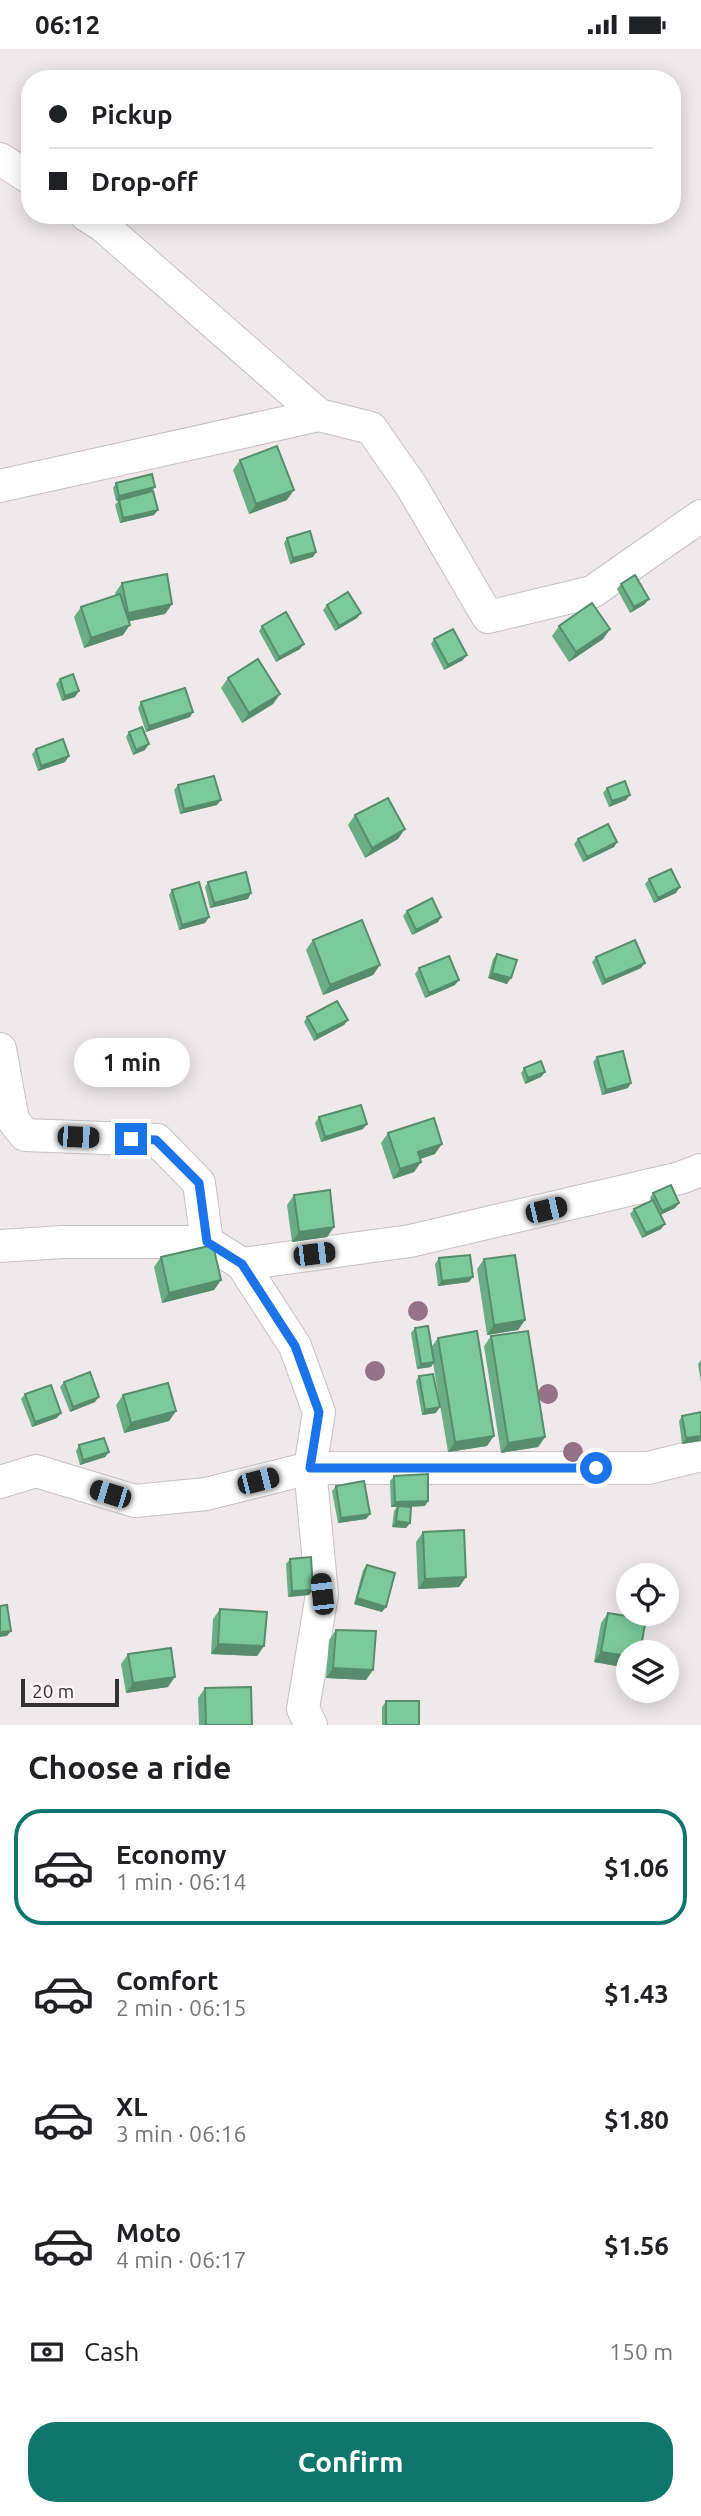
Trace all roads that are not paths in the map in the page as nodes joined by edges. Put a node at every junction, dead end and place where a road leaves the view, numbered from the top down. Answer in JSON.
{"nodes":[{"id":1,"x":0,"y":159,"type":"edge"},
{"id":2,"x":21,"y":172,"type":"edge"},
{"id":3,"x":100,"y":224,"type":"edge"},
{"id":4,"x":319,"y":415,"type":"junction"},
{"id":5,"x":0,"y":486,"type":"edge"},
{"id":6,"x":701,"y":516,"type":"edge"},
{"id":7,"x":0,"y":1049,"type":"edge"},
{"id":8,"x":701,"y":1170,"type":"edge"},
{"id":9,"x":207,"y":1242,"type":"junction"},
{"id":10,"x":0,"y":1246,"type":"edge"},
{"id":11,"x":242,"y":1264,"type":"junction"},
{"id":12,"x":701,"y":1455,"type":"edge"},
{"id":13,"x":310,"y":1468,"type":"junction"},
{"id":14,"x":0,"y":1482,"type":"edge"},
{"id":15,"x":311,"y":1725,"type":"edge"}],
"edges":[{"from":1,"to":2,"type":"street"},
{"from":3,"to":4,"type":"street"},
{"from":4,"to":5,"type":"street"},
{"from":4,"to":6,"type":"street"},
{"from":7,"to":9,"type":"street"},
{"from":8,"to":11,"type":"street"},
{"from":9,"to":10,"type":"street"},
{"from":9,"to":11,"type":"street"},
{"from":11,"to":13,"type":"street"},
{"from":12,"to":13,"type":"street"},
{"from":13,"to":14,"type":"street"},
{"from":13,"to":15,"type":"street"}]}
